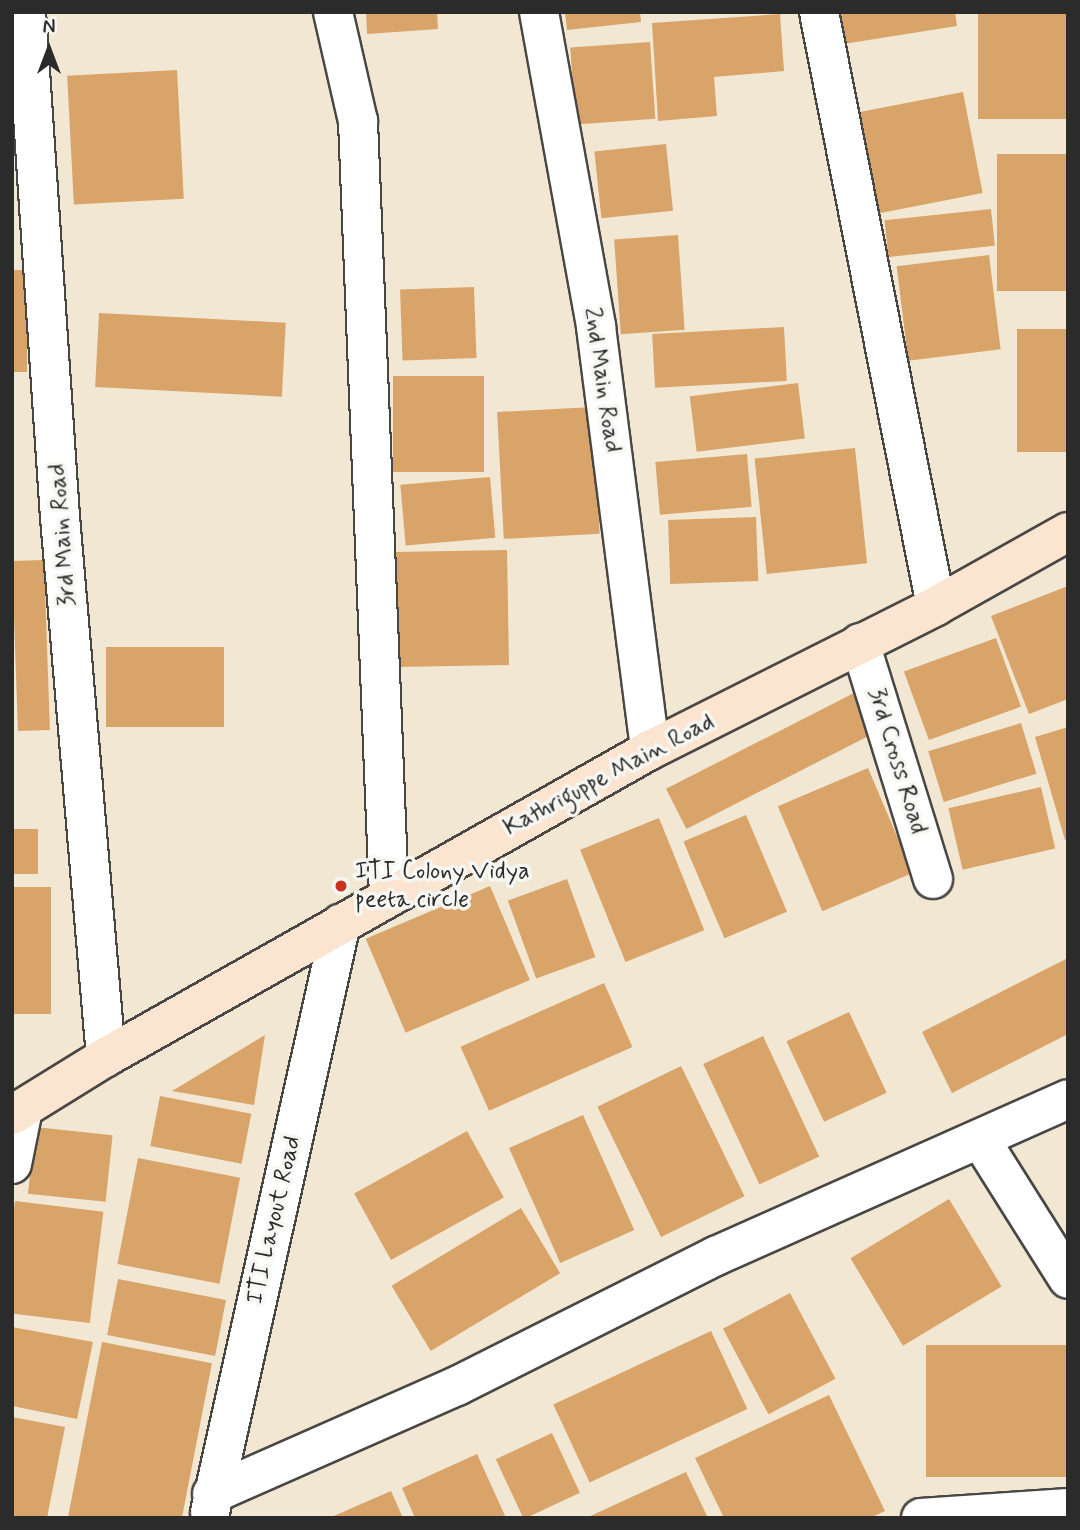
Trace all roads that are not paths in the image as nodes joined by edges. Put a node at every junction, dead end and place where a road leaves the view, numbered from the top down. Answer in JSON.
{"nodes":[{"id":1,"x":26,"y":12,"type":"edge"},
{"id":2,"x":333,"y":12,"type":"edge"},
{"id":3,"x":540,"y":12,"type":"edge"},
{"id":4,"x":820,"y":12,"type":"edge"},
{"id":5,"x":1068,"y":532,"type":"edge"},
{"id":6,"x":936,"y":606,"type":"junction"},
{"id":7,"x":860,"y":643,"type":"junction"},
{"id":8,"x":650,"y":750,"type":"junction"},
{"id":9,"x":933,"y":878,"type":"dead end"},
{"id":10,"x":389,"y":896,"type":"junction"},
{"id":11,"x":341,"y":923,"type":"junction"},
{"id":12,"x":106,"y":1057,"type":"junction"},
{"id":13,"x":1068,"y":1099,"type":"edge"},
{"id":14,"x":18,"y":1112,"type":"edge"},
{"id":15,"x":980,"y":1139,"type":"junction"},
{"id":16,"x":12,"y":1164,"type":"edge"},
{"id":17,"x":1068,"y":1279,"type":"edge"},
{"id":18,"x":211,"y":1506,"type":"edge"},
{"id":19,"x":1068,"y":1508,"type":"edge"},
{"id":20,"x":922,"y":1517,"type":"edge"}],
"edges":[{"from":1,"to":12,"type":"street","name":"3rd Main Road"},
{"from":2,"to":10,"type":"street"},
{"from":3,"to":8,"type":"street","name":"2nd Main Road"},
{"from":4,"to":6,"type":"street"},
{"from":5,"to":6,"type":"main road","name":"Kathriguppe Main Road"},
{"from":6,"to":7,"type":"main road","name":"Kathriguppe Main Road"},
{"from":7,"to":8,"type":"main road","name":"Kathriguppe Main Road"},
{"from":7,"to":9,"type":"street","name":"3rd Cross Road"},
{"from":8,"to":10,"type":"main road","name":"Kathriguppe Main Road"},
{"from":10,"to":11,"type":"main road","name":"Kathriguppe Main Road"},
{"from":11,"to":12,"type":"main road","name":"Kathriguppe Main Road"},
{"from":11,"to":18,"type":"street","name":"ITI Layout Road"},
{"from":12,"to":14,"type":"main road","name":"Kathriguppe Main Road"},
{"from":13,"to":15,"type":"street"},
{"from":14,"to":16,"type":"street"},
{"from":15,"to":17,"type":"street"},
{"from":15,"to":18,"type":"street"},
{"from":19,"to":20,"type":"street"}]}
